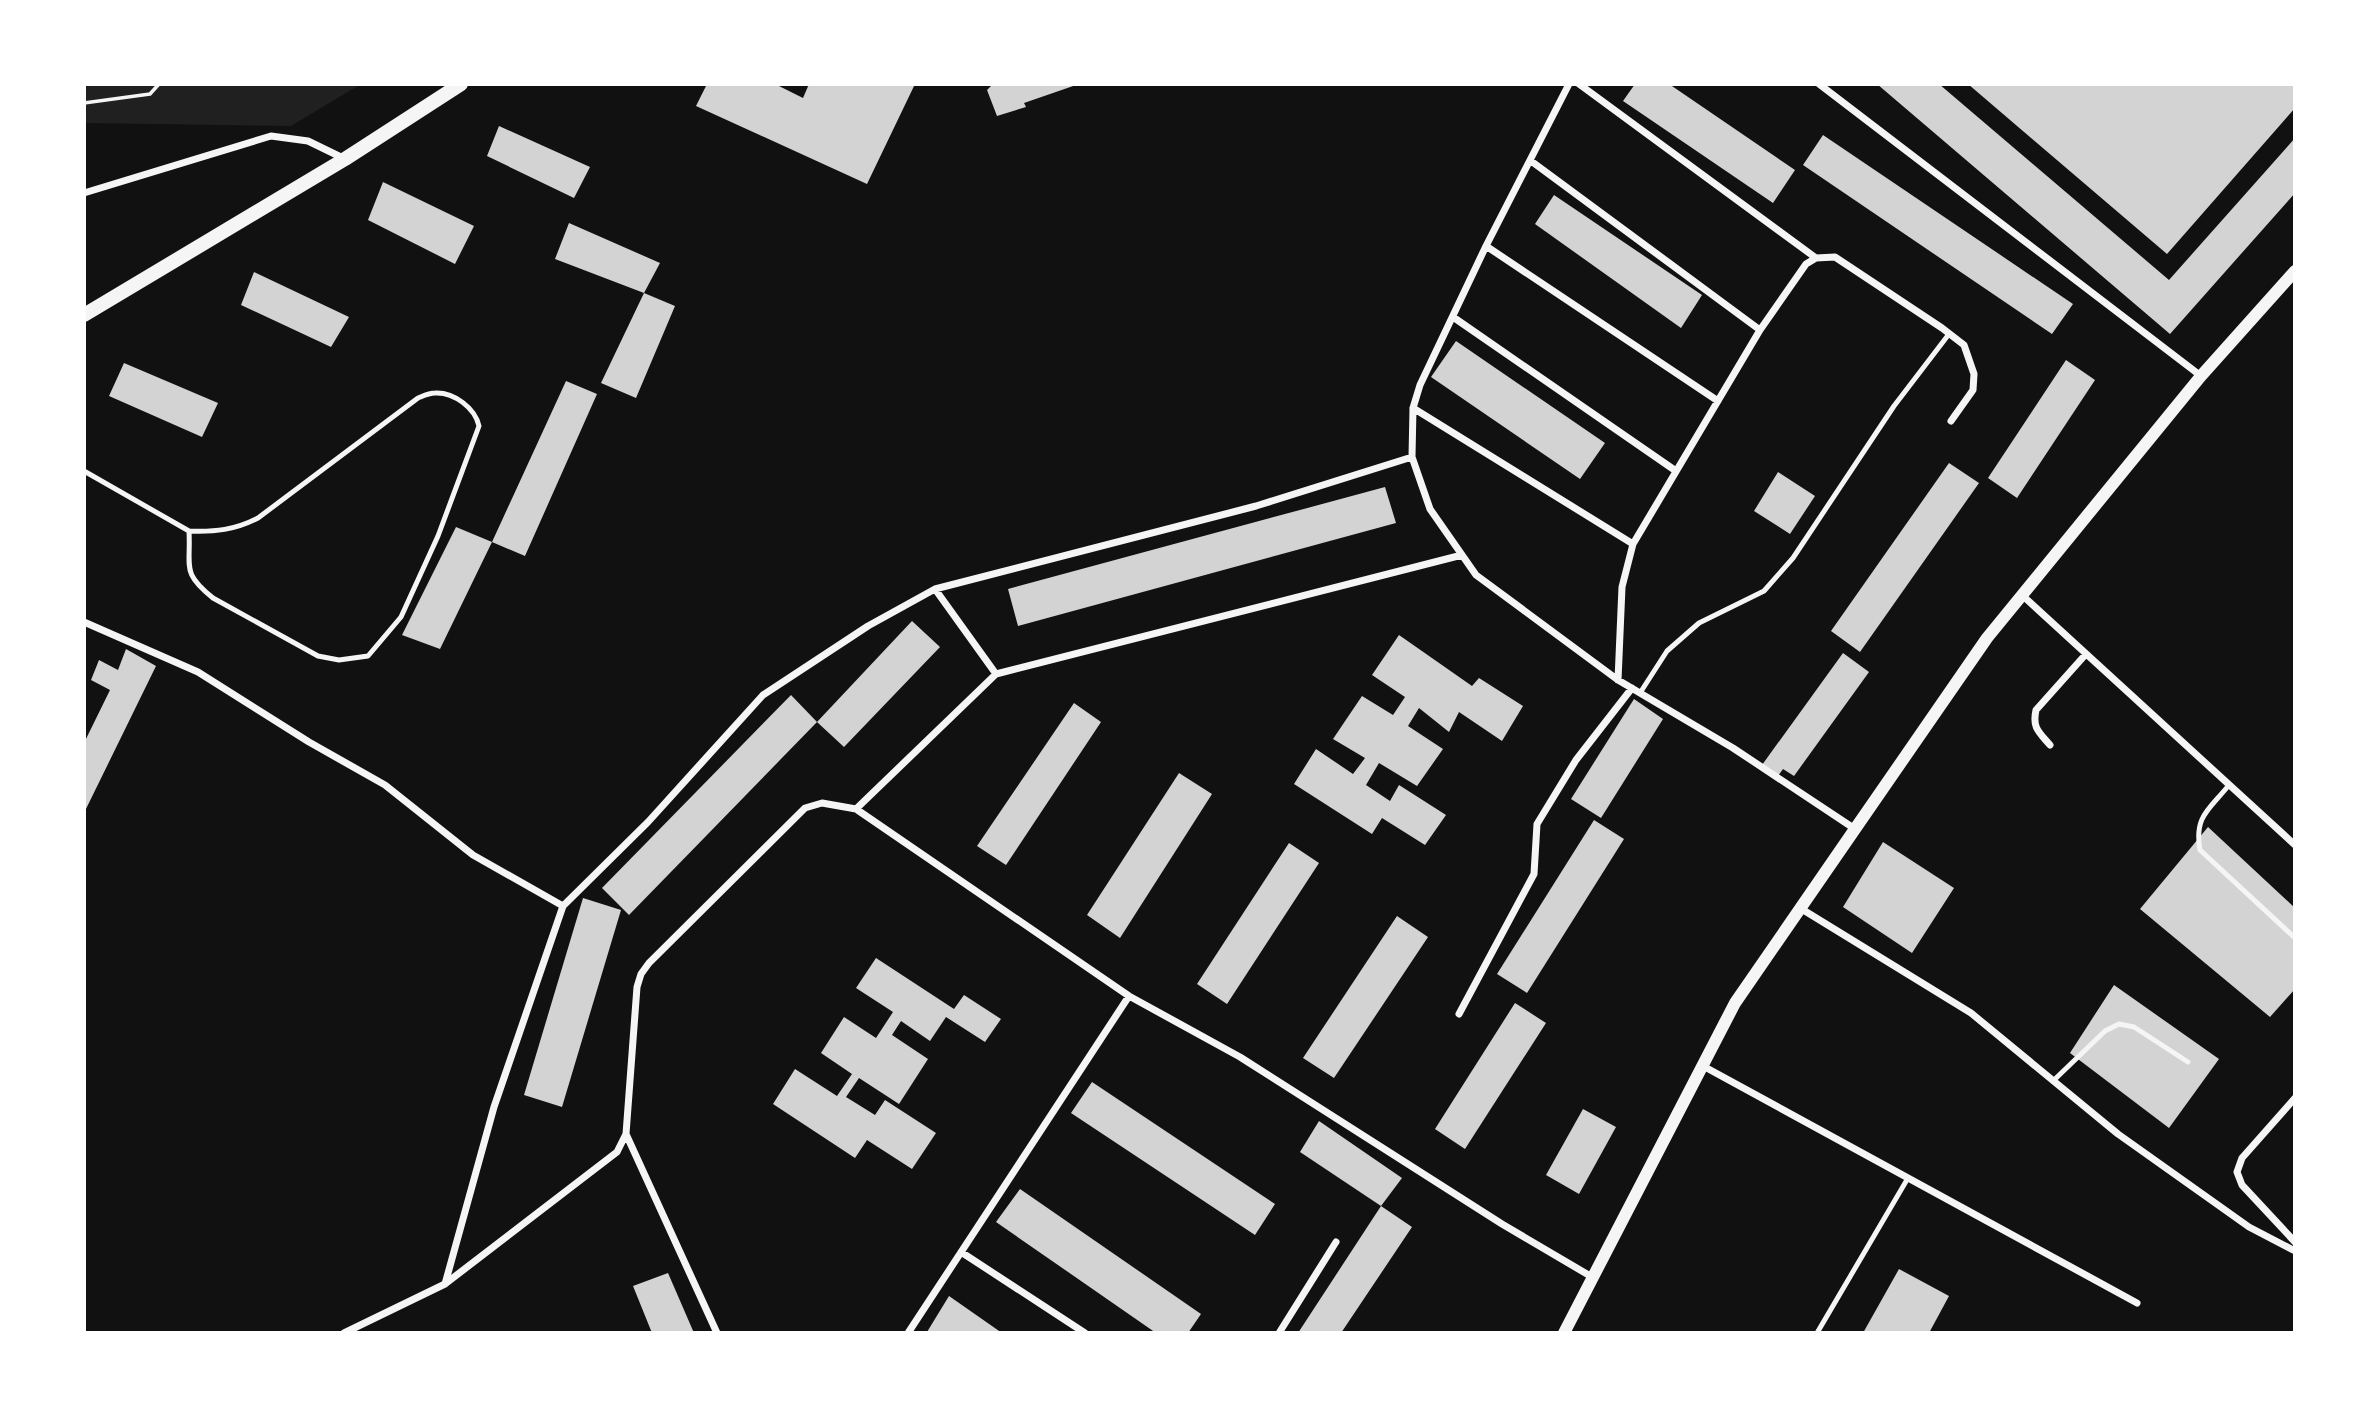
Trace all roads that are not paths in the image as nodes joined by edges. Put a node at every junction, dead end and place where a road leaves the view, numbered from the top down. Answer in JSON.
{"nodes":[{"id":1,"x":461,"y":84,"type":"edge"},
{"id":2,"x":1569,"y":84,"type":"edge"},
{"id":3,"x":1579,"y":84,"type":"edge"},
{"id":4,"x":1819,"y":84,"type":"edge"},
{"id":5,"x":345,"y":159,"type":"junction"},
{"id":6,"x":1531,"y":161,"type":"junction"},
{"id":7,"x":84,"y":193,"type":"edge"},
{"id":8,"x":1486,"y":246,"type":"junction"},
{"id":9,"x":1816,"y":258,"type":"junction"},
{"id":10,"x":2295,"y":271,"type":"edge"},
{"id":11,"x":84,"y":315,"type":"edge"},
{"id":12,"x":1452,"y":317,"type":"junction"},
{"id":13,"x":1760,"y":330,"type":"junction"},
{"id":14,"x":1949,"y":334,"type":"junction"},
{"id":15,"x":2202,"y":376,"type":"junction"},
{"id":16,"x":1718,"y":401,"type":"junction"},
{"id":17,"x":1413,"y":408,"type":"junction"},
{"id":18,"x":1951,"y":421,"type":"dead end"},
{"id":19,"x":1412,"y":457,"type":"junction"},
{"id":20,"x":84,"y":471,"type":"edge"},
{"id":21,"x":1676,"y":471,"type":"junction"},
{"id":22,"x":189,"y":531,"type":"junction"},
{"id":23,"x":1633,"y":544,"type":"junction"},
{"id":24,"x":1462,"y":555,"type":"junction"},
{"id":25,"x":935,"y":589,"type":"junction"},
{"id":26,"x":2023,"y":596,"type":"junction"},
{"id":27,"x":84,"y":622,"type":"edge"},
{"id":28,"x":2086,"y":654,"type":"junction"},
{"id":29,"x":996,"y":674,"type":"junction"},
{"id":30,"x":1618,"y":680,"type":"junction"},
{"id":31,"x":1632,"y":688,"type":"junction"},
{"id":32,"x":1640,"y":693,"type":"junction"},
{"id":33,"x":2050,"y":745,"type":"dead end"},
{"id":34,"x":2229,"y":785,"type":"junction"},
{"id":35,"x":856,"y":809,"type":"junction"},
{"id":36,"x":1855,"y":829,"type":"junction"},
{"id":37,"x":2295,"y":845,"type":"edge"},
{"id":38,"x":563,"y":906,"type":"junction"},
{"id":39,"x":1800,"y":908,"type":"junction"},
{"id":40,"x":2295,"y":938,"type":"edge"},
{"id":41,"x":1129,"y":996,"type":"junction"},
{"id":42,"x":1458,"y":1014,"type":"dead end"},
{"id":43,"x":2188,"y":1062,"type":"dead end"},
{"id":44,"x":1703,"y":1066,"type":"junction"},
{"id":45,"x":2053,"y":1081,"type":"junction"},
{"id":46,"x":2295,"y":1098,"type":"edge"},
{"id":47,"x":626,"y":1134,"type":"junction"},
{"id":48,"x":1908,"y":1178,"type":"junction"},
{"id":49,"x":1336,"y":1242,"type":"dead end"},
{"id":50,"x":2295,"y":1242,"type":"edge"},
{"id":51,"x":2295,"y":1251,"type":"edge"},
{"id":52,"x":961,"y":1252,"type":"junction"},
{"id":53,"x":1592,"y":1277,"type":"junction"},
{"id":54,"x":445,"y":1284,"type":"junction"},
{"id":55,"x":2137,"y":1303,"type":"dead end"},
{"id":56,"x":344,"y":1333,"type":"edge"},
{"id":57,"x":717,"y":1333,"type":"edge"},
{"id":58,"x":908,"y":1333,"type":"edge"},
{"id":59,"x":1085,"y":1333,"type":"edge"},
{"id":60,"x":1279,"y":1333,"type":"edge"},
{"id":61,"x":1564,"y":1333,"type":"edge"},
{"id":62,"x":1817,"y":1333,"type":"edge"}],
"edges":[{"from":1,"to":5,"type":"main road"},
{"from":2,"to":6,"type":"street"},
{"from":3,"to":9,"type":"street"},
{"from":4,"to":15,"type":"street"},
{"from":5,"to":7,"type":"street"},
{"from":5,"to":11,"type":"main road"},
{"from":6,"to":8,"type":"street"},
{"from":6,"to":13,"type":"street"},
{"from":8,"to":12,"type":"street"},
{"from":8,"to":16,"type":"street"},
{"from":9,"to":13,"type":"street"},
{"from":9,"to":14,"type":"street"},
{"from":10,"to":15,"type":"street"},
{"from":12,"to":17,"type":"street"},
{"from":12,"to":21,"type":"street"},
{"from":13,"to":16,"type":"street"},
{"from":14,"to":18,"type":"street"},
{"from":14,"to":32,"type":"lane"},
{"from":15,"to":26,"type":"street"},
{"from":16,"to":21,"type":"street"},
{"from":17,"to":19,"type":"street"},
{"from":17,"to":23,"type":"street"},
{"from":19,"to":24,"type":"street"},
{"from":19,"to":25,"type":"street"},
{"from":20,"to":22,"type":"lane"},
{"from":21,"to":23,"type":"street"},
{"from":22,"to":22,"type":"lane"},
{"from":23,"to":30,"type":"street"},
{"from":24,"to":29,"type":"street"},
{"from":24,"to":30,"type":"street"},
{"from":25,"to":29,"type":"street"},
{"from":25,"to":38,"type":"street"},
{"from":26,"to":28,"type":"street"},
{"from":26,"to":36,"type":"street"},
{"from":27,"to":38,"type":"street"},
{"from":28,"to":33,"type":"street"},
{"from":28,"to":34,"type":"street"},
{"from":29,"to":35,"type":"street"},
{"from":30,"to":31,"type":"street"},
{"from":31,"to":32,"type":"street"},
{"from":31,"to":42,"type":"street"},
{"from":32,"to":36,"type":"street"},
{"from":34,"to":37,"type":"street"},
{"from":34,"to":40,"type":"lane"},
{"from":35,"to":41,"type":"street"},
{"from":35,"to":47,"type":"street"},
{"from":36,"to":39,"type":"street"},
{"from":38,"to":54,"type":"street"},
{"from":39,"to":44,"type":"street"},
{"from":39,"to":45,"type":"street"},
{"from":41,"to":52,"type":"street"},
{"from":41,"to":53,"type":"street"},
{"from":43,"to":45,"type":"lane"},
{"from":44,"to":48,"type":"street"},
{"from":44,"to":53,"type":"street"},
{"from":45,"to":51,"type":"street"},
{"from":46,"to":50,"type":"street"},
{"from":47,"to":54,"type":"street"},
{"from":47,"to":57,"type":"street"},
{"from":48,"to":55,"type":"street"},
{"from":48,"to":62,"type":"lane"},
{"from":49,"to":60,"type":"street"},
{"from":52,"to":58,"type":"street"},
{"from":52,"to":59,"type":"street"},
{"from":53,"to":61,"type":"street"},
{"from":54,"to":56,"type":"street"}]}
